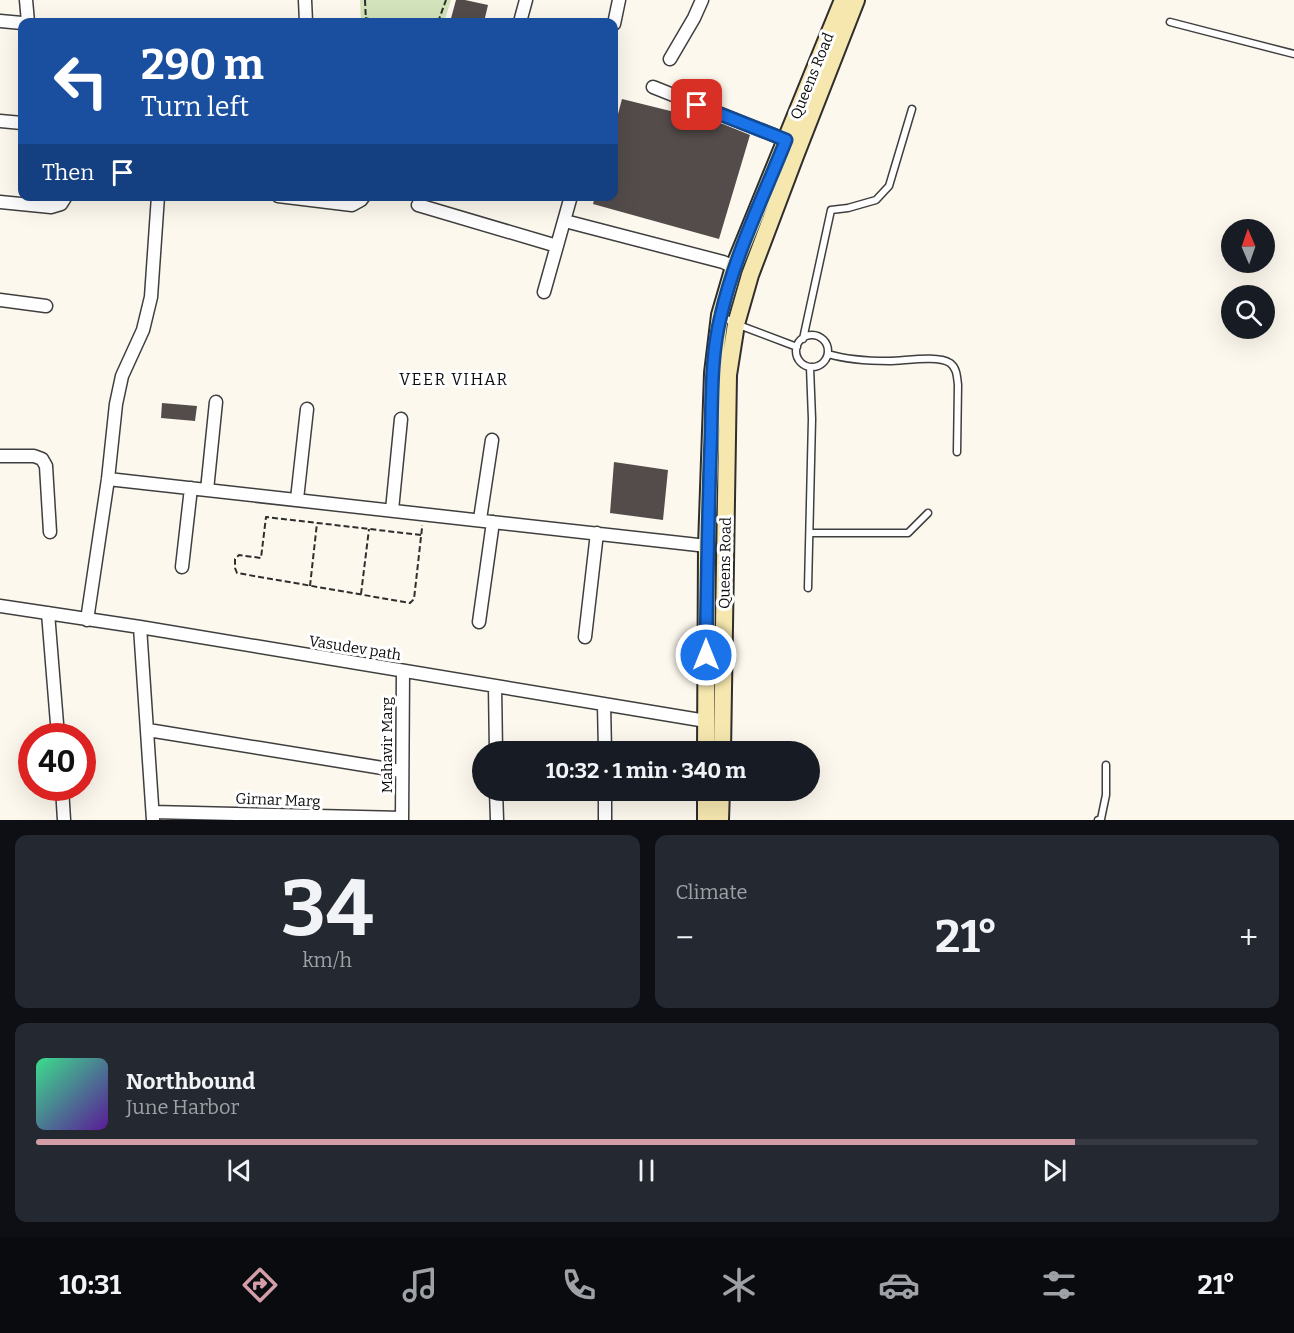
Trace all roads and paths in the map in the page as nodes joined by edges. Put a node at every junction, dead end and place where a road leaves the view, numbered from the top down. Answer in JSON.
{"nodes":[{"id":1,"x":26,"y":0,"type":"edge"},
{"id":2,"x":305,"y":0,"type":"edge"},
{"id":3,"x":364,"y":0,"type":"edge"},
{"id":4,"x":446,"y":0,"type":"edge"},
{"id":5,"x":526,"y":0,"type":"edge"},
{"id":6,"x":619,"y":0,"type":"edge"},
{"id":7,"x":702,"y":0,"type":"edge"},
{"id":8,"x":843,"y":0,"type":"edge"},
{"id":9,"x":856,"y":0,"type":"edge"},
{"id":10,"x":28,"y":18,"type":"edge"},
{"id":11,"x":306,"y":18,"type":"edge"},
{"id":12,"x":365,"y":18,"type":"edge"},
{"id":13,"x":439,"y":18,"type":"edge"},
{"id":14,"x":521,"y":18,"type":"edge"},
{"id":15,"x":615,"y":18,"type":"edge"},
{"id":16,"x":0,"y":21,"type":"edge"},
{"id":17,"x":1170,"y":22,"type":"dead end"},
{"id":18,"x":18,"y":23,"type":"edge"},
{"id":19,"x":1294,"y":54,"type":"edge"},
{"id":20,"x":670,"y":59,"type":"dead end"},
{"id":21,"x":653,"y":87,"type":"dead end"},
{"id":22,"x":912,"y":109,"type":"dead end"},
{"id":23,"x":0,"y":121,"type":"edge"},
{"id":24,"x":18,"y":123,"type":"edge"},
{"id":25,"x":786,"y":140,"type":"junction"},
{"id":26,"x":63,"y":201,"type":"edge"},
{"id":27,"x":158,"y":201,"type":"edge"},
{"id":28,"x":319,"y":201,"type":"edge"},
{"id":29,"x":359,"y":201,"type":"edge"},
{"id":30,"x":570,"y":201,"type":"edge"},
{"id":31,"x":0,"y":202,"type":"edge"},
{"id":32,"x":418,"y":205,"type":"dead end"},
{"id":33,"x":565,"y":221,"type":"junction"},
{"id":34,"x":557,"y":246,"type":"junction"},
{"id":35,"x":734,"y":267,"type":"junction"},
{"id":36,"x":544,"y":292,"type":"dead end"},
{"id":37,"x":0,"y":300,"type":"edge"},
{"id":38,"x":46,"y":306,"type":"dead end"},
{"id":39,"x":720,"y":315,"type":"junction"},
{"id":40,"x":736,"y":324,"type":"junction"},
{"id":41,"x":803,"y":339,"type":"junction"},
{"id":42,"x":797,"y":347,"type":"junction"},
{"id":43,"x":828,"y":354,"type":"junction"},
{"id":44,"x":810,"y":367,"type":"junction"},
{"id":45,"x":216,"y":402,"type":"dead end"},
{"id":46,"x":307,"y":409,"type":"dead end"},
{"id":47,"x":401,"y":419,"type":"dead end"},
{"id":48,"x":492,"y":440,"type":"dead end"},
{"id":49,"x":957,"y":452,"type":"dead end"},
{"id":50,"x":0,"y":456,"type":"edge"},
{"id":51,"x":108,"y":479,"type":"junction"},
{"id":52,"x":191,"y":488,"type":"junction"},
{"id":53,"x":207,"y":490,"type":"junction"},
{"id":54,"x":297,"y":499,"type":"junction"},
{"id":55,"x":392,"y":510,"type":"junction"},
{"id":56,"x":423,"y":513,"type":"junction"},
{"id":57,"x":928,"y":513,"type":"dead end"},
{"id":58,"x":480,"y":519,"type":"junction"},
{"id":59,"x":493,"y":522,"type":"junction"},
{"id":60,"x":317,"y":523,"type":"junction"},
{"id":61,"x":369,"y":529,"type":"junction"},
{"id":62,"x":50,"y":532,"type":"dead end"},
{"id":63,"x":810,"y":532,"type":"junction"},
{"id":64,"x":597,"y":533,"type":"junction"},
{"id":65,"x":421,"y":535,"type":"junction"},
{"id":66,"x":707,"y":546,"type":"junction"},
{"id":67,"x":182,"y":567,"type":"dead end"},
{"id":68,"x":310,"y":586,"type":"junction"},
{"id":69,"x":808,"y":588,"type":"dead end"},
{"id":70,"x":361,"y":594,"type":"junction"},
{"id":71,"x":0,"y":606,"type":"edge"},
{"id":72,"x":48,"y":613,"type":"junction"},
{"id":73,"x":87,"y":620,"type":"junction"},
{"id":74,"x":479,"y":622,"type":"dead end"},
{"id":75,"x":140,"y":627,"type":"junction"},
{"id":76,"x":585,"y":637,"type":"dead end"},
{"id":77,"x":403,"y":671,"type":"junction"},
{"id":78,"x":495,"y":686,"type":"junction"},
{"id":79,"x":604,"y":704,"type":"junction"},
{"id":80,"x":706,"y":721,"type":"junction"},
{"id":81,"x":57,"y":723,"type":"edge"},
{"id":82,"x":148,"y":730,"type":"junction"},
{"id":83,"x":496,"y":741,"type":"edge"},
{"id":84,"x":605,"y":741,"type":"edge"},
{"id":85,"x":706,"y":741,"type":"edge"},
{"id":86,"x":722,"y":741,"type":"edge"},
{"id":87,"x":1106,"y":765,"type":"dead end"},
{"id":88,"x":401,"y":771,"type":"junction"},
{"id":89,"x":63,"y":801,"type":"edge"},
{"id":90,"x":496,"y":801,"type":"edge"},
{"id":91,"x":605,"y":801,"type":"edge"},
{"id":92,"x":706,"y":801,"type":"edge"},
{"id":93,"x":721,"y":801,"type":"edge"},
{"id":94,"x":153,"y":816,"type":"edge"},
{"id":95,"x":402,"y":819,"type":"edge"},
{"id":96,"x":64,"y":820,"type":"edge"},
{"id":97,"x":497,"y":820,"type":"edge"},
{"id":98,"x":605,"y":820,"type":"edge"},
{"id":99,"x":706,"y":820,"type":"edge"},
{"id":100,"x":720,"y":820,"type":"edge"},
{"id":101,"x":1098,"y":820,"type":"edge"}],
"edges":[{"from":1,"to":10,"type":"street"},
{"from":2,"to":11,"type":"street"},
{"from":3,"to":12,"type":"path"},
{"from":4,"to":13,"type":"path"},
{"from":5,"to":14,"type":"street"},
{"from":6,"to":15,"type":"street"},
{"from":7,"to":20,"type":"street"},
{"from":8,"to":25,"type":"street","name":"Queens Road"},
{"from":9,"to":40,"type":"street","name":"Queens Road"},
{"from":16,"to":18,"type":"street"},
{"from":17,"to":19,"type":"lane"},
{"from":21,"to":25,"type":"street"},
{"from":22,"to":41,"type":"lane"},
{"from":23,"to":24,"type":"street"},
{"from":25,"to":35,"type":"street","name":"Queens Road"},
{"from":26,"to":31,"type":"street"},
{"from":27,"to":51,"type":"street"},
{"from":28,"to":29,"type":"street"},
{"from":30,"to":33,"type":"street"},
{"from":32,"to":34,"type":"street"},
{"from":33,"to":34,"type":"street"},
{"from":33,"to":35,"type":"street"},
{"from":34,"to":36,"type":"street"},
{"from":35,"to":39,"type":"street","name":"Queens Road"},
{"from":37,"to":38,"type":"street"},
{"from":39,"to":40,"type":"lane"},
{"from":39,"to":66,"type":"street","name":"Queens Road"},
{"from":40,"to":42,"type":"lane"},
{"from":40,"to":86,"type":"street","name":"Queens Road"},
{"from":41,"to":42,"type":"lane"},
{"from":41,"to":43,"type":"lane"},
{"from":42,"to":44,"type":"lane"},
{"from":43,"to":44,"type":"lane"},
{"from":43,"to":49,"type":"lane"},
{"from":44,"to":63,"type":"lane"},
{"from":45,"to":53,"type":"street"},
{"from":46,"to":54,"type":"street"},
{"from":47,"to":55,"type":"street"},
{"from":48,"to":58,"type":"street"},
{"from":50,"to":62,"type":"street"},
{"from":51,"to":52,"type":"street"},
{"from":51,"to":73,"type":"street"},
{"from":52,"to":53,"type":"street"},
{"from":52,"to":67,"type":"street"},
{"from":53,"to":54,"type":"street"},
{"from":54,"to":55,"type":"street"},
{"from":55,"to":56,"type":"street"},
{"from":56,"to":58,"type":"street"},
{"from":56,"to":65,"type":"path"},
{"from":57,"to":63,"type":"lane"},
{"from":58,"to":59,"type":"street"},
{"from":59,"to":64,"type":"street"},
{"from":59,"to":74,"type":"street"},
{"from":60,"to":61,"type":"path"},
{"from":60,"to":68,"type":"path"},
{"from":60,"to":68,"type":"path"},
{"from":61,"to":65,"type":"path"},
{"from":61,"to":70,"type":"path"},
{"from":63,"to":69,"type":"lane"},
{"from":64,"to":66,"type":"street"},
{"from":64,"to":76,"type":"street"},
{"from":65,"to":70,"type":"path"},
{"from":66,"to":80,"type":"street","name":"Queens Road"},
{"from":68,"to":70,"type":"path"},
{"from":71,"to":72,"type":"street","name":"Vasudev path"},
{"from":72,"to":73,"type":"street","name":"Vasudev path"},
{"from":72,"to":81,"type":"street"},
{"from":73,"to":75,"type":"street","name":"Vasudev path"},
{"from":75,"to":77,"type":"street","name":"Vasudev path"},
{"from":75,"to":82,"type":"street"},
{"from":77,"to":78,"type":"street","name":"Vasudev path"},
{"from":77,"to":88,"type":"street","name":"Mahavir Marg"},
{"from":78,"to":79,"type":"street","name":"Vasudev path"},
{"from":78,"to":83,"type":"street"},
{"from":79,"to":80,"type":"street","name":"Vasudev path"},
{"from":79,"to":84,"type":"street"},
{"from":80,"to":85,"type":"street","name":"Queens Road"},
{"from":82,"to":88,"type":"street"},
{"from":82,"to":94,"type":"street"},
{"from":87,"to":101,"type":"lane"},
{"from":88,"to":95,"type":"street","name":"Mahavir Marg"},
{"from":89,"to":96,"type":"street"},
{"from":90,"to":97,"type":"street"},
{"from":91,"to":98,"type":"street"},
{"from":92,"to":99,"type":"street"},
{"from":93,"to":100,"type":"street"},
{"from":94,"to":95,"type":"street","name":"Girnar Marg"}]}
